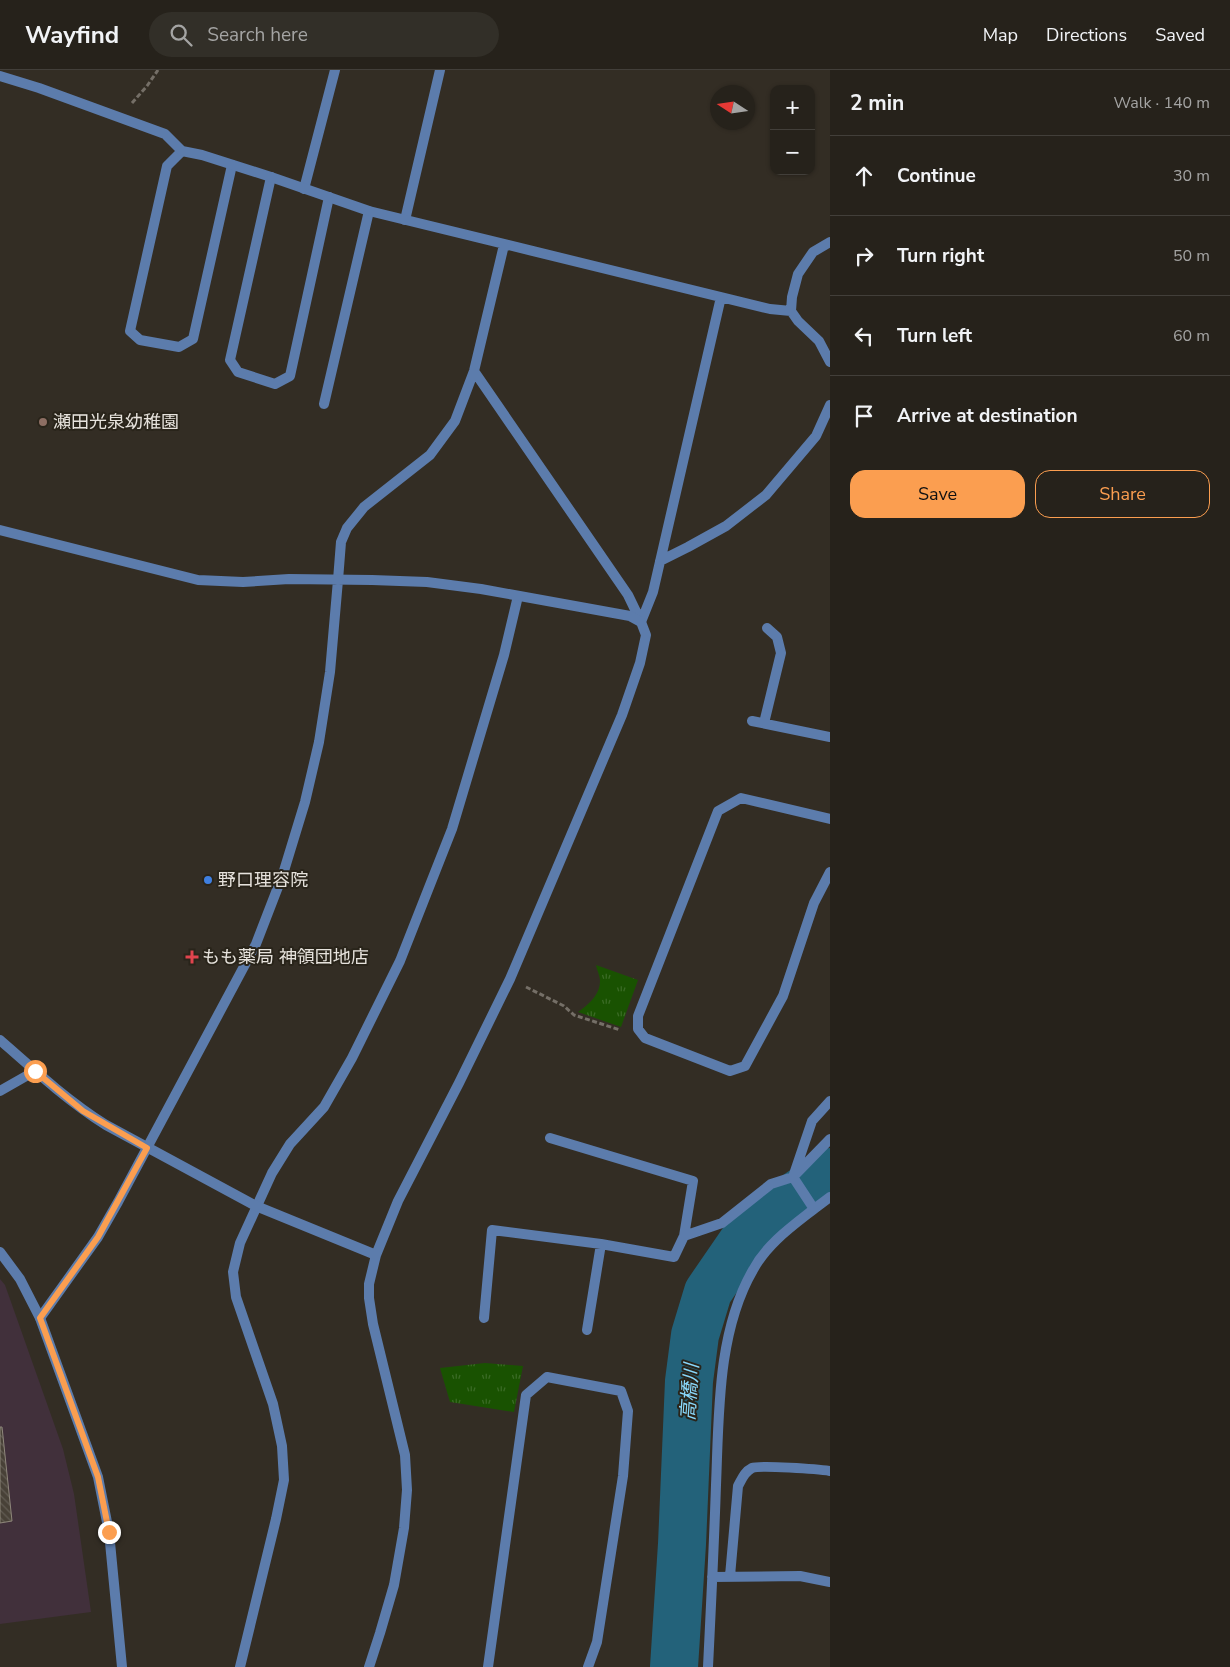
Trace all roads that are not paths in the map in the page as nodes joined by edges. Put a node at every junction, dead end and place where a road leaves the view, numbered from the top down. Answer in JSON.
{"nodes":[{"id":1,"x":335,"y":70,"type":"edge"},
{"id":2,"x":440,"y":70,"type":"edge"},
{"id":3,"x":0,"y":76,"type":"edge"},
{"id":4,"x":182,"y":151,"type":"junction"},
{"id":5,"x":232,"y":165,"type":"junction"},
{"id":6,"x":271,"y":177,"type":"junction"},
{"id":7,"x":304,"y":188,"type":"junction"},
{"id":8,"x":329,"y":197,"type":"junction"},
{"id":9,"x":369,"y":211,"type":"junction"},
{"id":10,"x":405,"y":220,"type":"junction"},
{"id":11,"x":830,"y":242,"type":"edge"},
{"id":12,"x":504,"y":245,"type":"junction"},
{"id":13,"x":721,"y":297,"type":"junction"},
{"id":14,"x":791,"y":312,"type":"junction"},
{"id":15,"x":830,"y":362,"type":"edge"},
{"id":16,"x":474,"y":372,"type":"junction"},
{"id":17,"x":324,"y":404,"type":"dead end"},
{"id":18,"x":830,"y":405,"type":"edge"},
{"id":19,"x":0,"y":530,"type":"edge"},
{"id":20,"x":660,"y":561,"type":"junction"},
{"id":21,"x":338,"y":580,"type":"junction"},
{"id":22,"x":518,"y":596,"type":"junction"},
{"id":23,"x":641,"y":622,"type":"junction"},
{"id":24,"x":767,"y":628,"type":"dead end"},
{"id":25,"x":752,"y":721,"type":"dead end"},
{"id":26,"x":764,"y":724,"type":"junction"},
{"id":27,"x":830,"y":737,"type":"edge"},
{"id":28,"x":830,"y":819,"type":"edge"},
{"id":29,"x":830,"y":872,"type":"edge"},
{"id":30,"x":0,"y":1040,"type":"edge"},
{"id":31,"x":35,"y":1071,"type":"junction"},
{"id":32,"x":0,"y":1091,"type":"edge"},
{"id":33,"x":830,"y":1101,"type":"edge"},
{"id":34,"x":550,"y":1138,"type":"dead end"},
{"id":35,"x":830,"y":1139,"type":"edge"},
{"id":36,"x":147,"y":1148,"type":"junction"},
{"id":37,"x":794,"y":1179,"type":"junction"},
{"id":38,"x":830,"y":1196,"type":"edge"},
{"id":39,"x":256,"y":1206,"type":"junction"},
{"id":40,"x":814,"y":1209,"type":"junction"},
{"id":41,"x":684,"y":1236,"type":"junction"},
{"id":42,"x":601,"y":1244,"type":"junction"},
{"id":43,"x":0,"y":1252,"type":"edge"},
{"id":44,"x":376,"y":1255,"type":"junction"},
{"id":45,"x":40,"y":1318,"type":"junction"},
{"id":46,"x":484,"y":1318,"type":"dead end"},
{"id":47,"x":587,"y":1330,"type":"dead end"},
{"id":48,"x":830,"y":1471,"type":"edge"},
{"id":49,"x":712,"y":1576,"type":"junction"},
{"id":50,"x":730,"y":1576,"type":"junction"},
{"id":51,"x":830,"y":1582,"type":"edge"},
{"id":52,"x":122,"y":1667,"type":"edge"},
{"id":53,"x":240,"y":1667,"type":"edge"},
{"id":54,"x":369,"y":1667,"type":"edge"},
{"id":55,"x":488,"y":1667,"type":"edge"},
{"id":56,"x":588,"y":1667,"type":"edge"},
{"id":57,"x":708,"y":1667,"type":"edge"}],
"edges":[{"from":1,"to":7,"type":"street"},
{"from":2,"to":10,"type":"street"},
{"from":3,"to":4,"type":"street"},
{"from":4,"to":5,"type":"street"},
{"from":4,"to":5,"type":"street"},
{"from":5,"to":6,"type":"street"},
{"from":6,"to":7,"type":"street"},
{"from":6,"to":8,"type":"street"},
{"from":7,"to":8,"type":"street"},
{"from":8,"to":9,"type":"street"},
{"from":9,"to":10,"type":"street"},
{"from":9,"to":17,"type":"street"},
{"from":10,"to":12,"type":"street"},
{"from":11,"to":14,"type":"street"},
{"from":12,"to":13,"type":"street"},
{"from":12,"to":16,"type":"street"},
{"from":13,"to":14,"type":"street"},
{"from":13,"to":20,"type":"street"},
{"from":14,"to":15,"type":"street"},
{"from":16,"to":21,"type":"street"},
{"from":16,"to":23,"type":"street"},
{"from":18,"to":20,"type":"street"},
{"from":19,"to":21,"type":"street"},
{"from":20,"to":23,"type":"street"},
{"from":21,"to":22,"type":"street"},
{"from":21,"to":36,"type":"street"},
{"from":22,"to":23,"type":"street"},
{"from":22,"to":39,"type":"street"},
{"from":23,"to":44,"type":"street"},
{"from":24,"to":26,"type":"street"},
{"from":25,"to":26,"type":"street"},
{"from":26,"to":27,"type":"street"},
{"from":28,"to":29,"type":"street"},
{"from":30,"to":31,"type":"street"},
{"from":31,"to":32,"type":"street"},
{"from":31,"to":36,"type":"street"},
{"from":33,"to":37,"type":"street"},
{"from":34,"to":41,"type":"street"},
{"from":35,"to":37,"type":"street"},
{"from":36,"to":39,"type":"street"},
{"from":36,"to":45,"type":"street"},
{"from":37,"to":40,"type":"street"},
{"from":37,"to":41,"type":"street"},
{"from":38,"to":40,"type":"street"},
{"from":39,"to":44,"type":"street"},
{"from":39,"to":53,"type":"street"},
{"from":40,"to":49,"type":"street"},
{"from":41,"to":42,"type":"street"},
{"from":42,"to":46,"type":"street"},
{"from":42,"to":47,"type":"street"},
{"from":43,"to":45,"type":"street"},
{"from":44,"to":54,"type":"street"},
{"from":45,"to":52,"type":"street"},
{"from":48,"to":50,"type":"street"},
{"from":49,"to":50,"type":"street"},
{"from":49,"to":57,"type":"street"},
{"from":50,"to":51,"type":"street"},
{"from":55,"to":56,"type":"street"}]}
